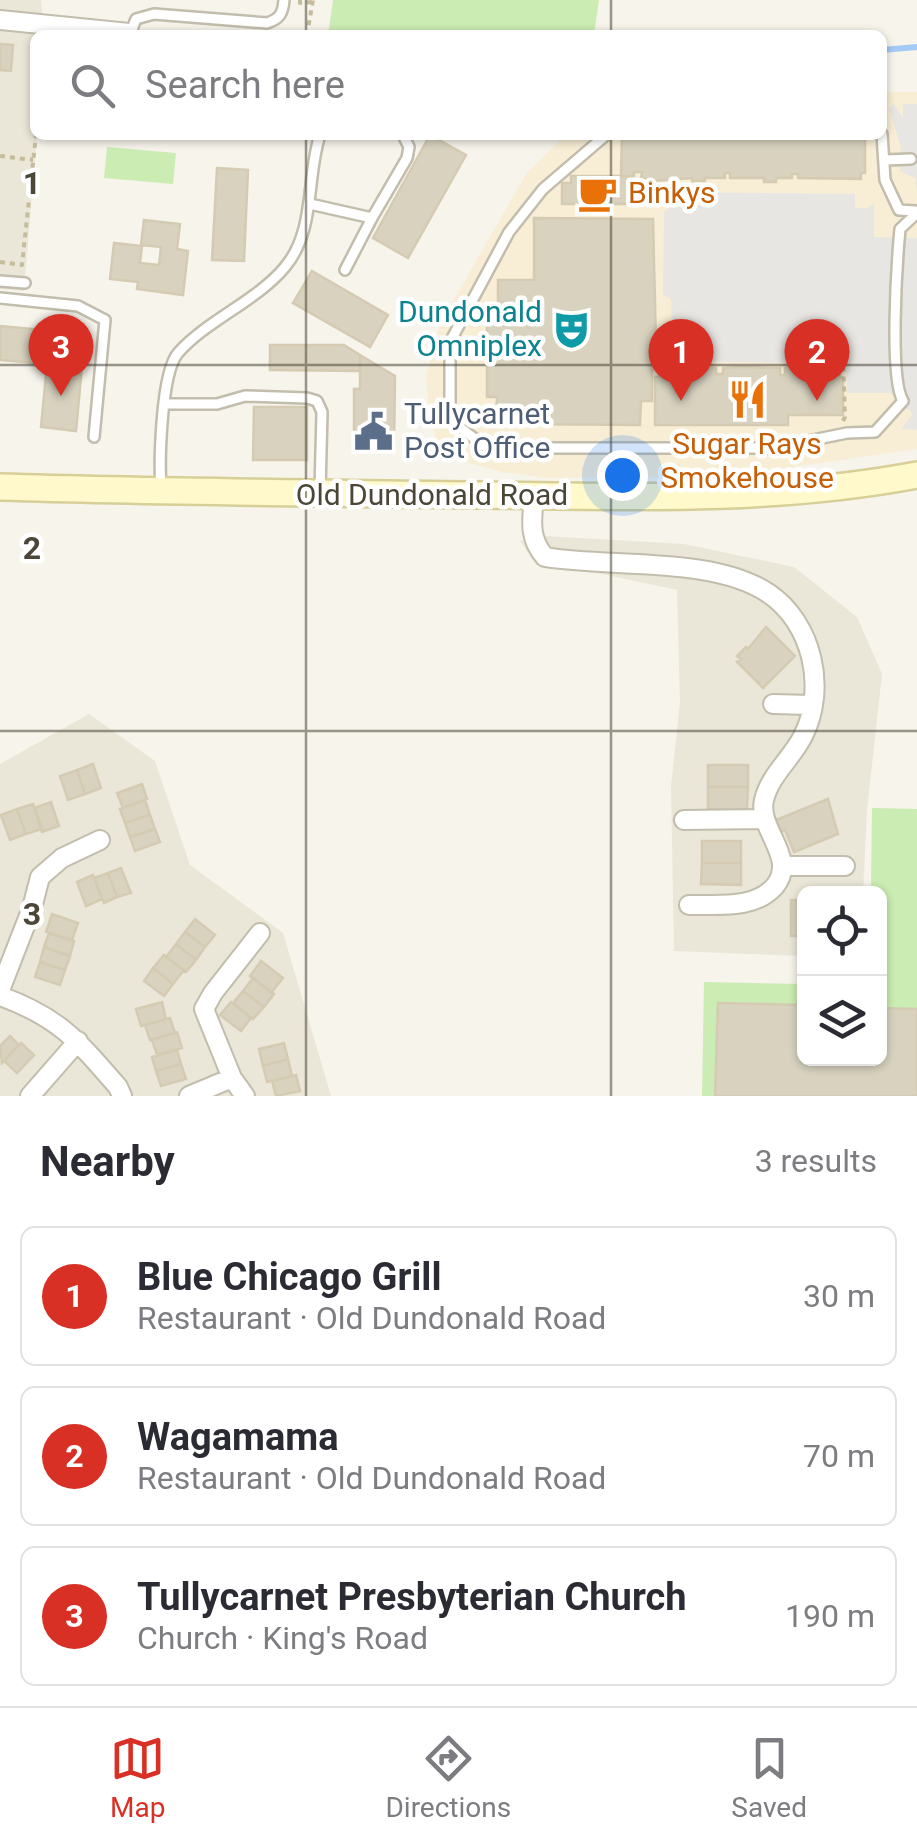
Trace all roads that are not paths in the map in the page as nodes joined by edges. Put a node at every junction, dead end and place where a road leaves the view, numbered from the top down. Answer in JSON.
{"nodes":[{"id":1,"x":284,"y":0,"type":"edge"},
{"id":2,"x":0,"y":20,"type":"edge"},
{"id":3,"x":55,"y":30,"type":"edge"},
{"id":4,"x":132,"y":30,"type":"edge"},
{"id":5,"x":319,"y":140,"type":"edge"},
{"id":6,"x":405,"y":140,"type":"edge"},
{"id":7,"x":600,"y":140,"type":"edge"},
{"id":8,"x":883,"y":140,"type":"edge"},
{"id":9,"x":911,"y":158,"type":"dead end"},
{"id":10,"x":885,"y":160,"type":"junction"},
{"id":11,"x":310,"y":204,"type":"junction"},
{"id":12,"x":917,"y":212,"type":"edge"},
{"id":13,"x":372,"y":218,"type":"junction"},
{"id":14,"x":345,"y":270,"type":"dead end"},
{"id":15,"x":0,"y":280,"type":"edge"},
{"id":16,"x":25,"y":283,"type":"dead end"},
{"id":17,"x":0,"y":298,"type":"edge"},
{"id":18,"x":166,"y":404,"type":"junction"},
{"id":19,"x":94,"y":437,"type":"dead end"},
{"id":20,"x":917,"y":475,"type":"edge"},
{"id":21,"x":0,"y":487,"type":"edge"},
{"id":22,"x":160,"y":491,"type":"junction"},
{"id":23,"x":320,"y":493,"type":"junction"},
{"id":24,"x":534,"y":496,"type":"junction"},
{"id":25,"x":773,"y":704,"type":"dead end"},
{"id":26,"x":812,"y":705,"type":"junction"},
{"id":27,"x":766,"y":819,"type":"junction"},
{"id":28,"x":684,"y":820,"type":"dead end"},
{"id":29,"x":100,"y":840,"type":"dead end"},
{"id":30,"x":782,"y":866,"type":"junction"},
{"id":31,"x":845,"y":866,"type":"dead end"},
{"id":32,"x":689,"y":904,"type":"dead end"},
{"id":33,"x":260,"y":933,"type":"dead end"},
{"id":34,"x":0,"y":993,"type":"edge"},
{"id":35,"x":78,"y":1041,"type":"junction"},
{"id":36,"x":232,"y":1078,"type":"junction"},
{"id":37,"x":30,"y":1096,"type":"edge"},
{"id":38,"x":122,"y":1096,"type":"edge"},
{"id":39,"x":189,"y":1096,"type":"edge"},
{"id":40,"x":245,"y":1096,"type":"edge"}],
"edges":[{"from":1,"to":4,"type":"lane"},
{"from":2,"to":3,"type":"street"},
{"from":5,"to":11,"type":"lane"},
{"from":6,"to":13,"type":"lane"},
{"from":7,"to":12,"type":"lane"},
{"from":8,"to":10,"type":"lane"},
{"from":9,"to":10,"type":"lane"},
{"from":10,"to":12,"type":"lane"},
{"from":11,"to":13,"type":"lane"},
{"from":11,"to":18,"type":"lane"},
{"from":13,"to":14,"type":"lane"},
{"from":15,"to":16,"type":"lane"},
{"from":17,"to":19,"type":"lane"},
{"from":18,"to":22,"type":"lane"},
{"from":18,"to":23,"type":"lane"},
{"from":20,"to":24,"type":"street","name":"Old Dundonald Road"},
{"from":21,"to":22,"type":"street","name":"Old Dundonald Road"},
{"from":22,"to":23,"type":"street","name":"Old Dundonald Road"},
{"from":23,"to":24,"type":"street","name":"Old Dundonald Road"},
{"from":24,"to":26,"type":"street"},
{"from":25,"to":26,"type":"street"},
{"from":26,"to":27,"type":"street"},
{"from":27,"to":28,"type":"street"},
{"from":27,"to":30,"type":"street"},
{"from":29,"to":34,"type":"street"},
{"from":30,"to":31,"type":"street"},
{"from":30,"to":32,"type":"street"},
{"from":33,"to":36,"type":"street"},
{"from":34,"to":35,"type":"street"},
{"from":35,"to":37,"type":"street"},
{"from":35,"to":38,"type":"street"},
{"from":36,"to":39,"type":"street"},
{"from":36,"to":40,"type":"street"}]}
